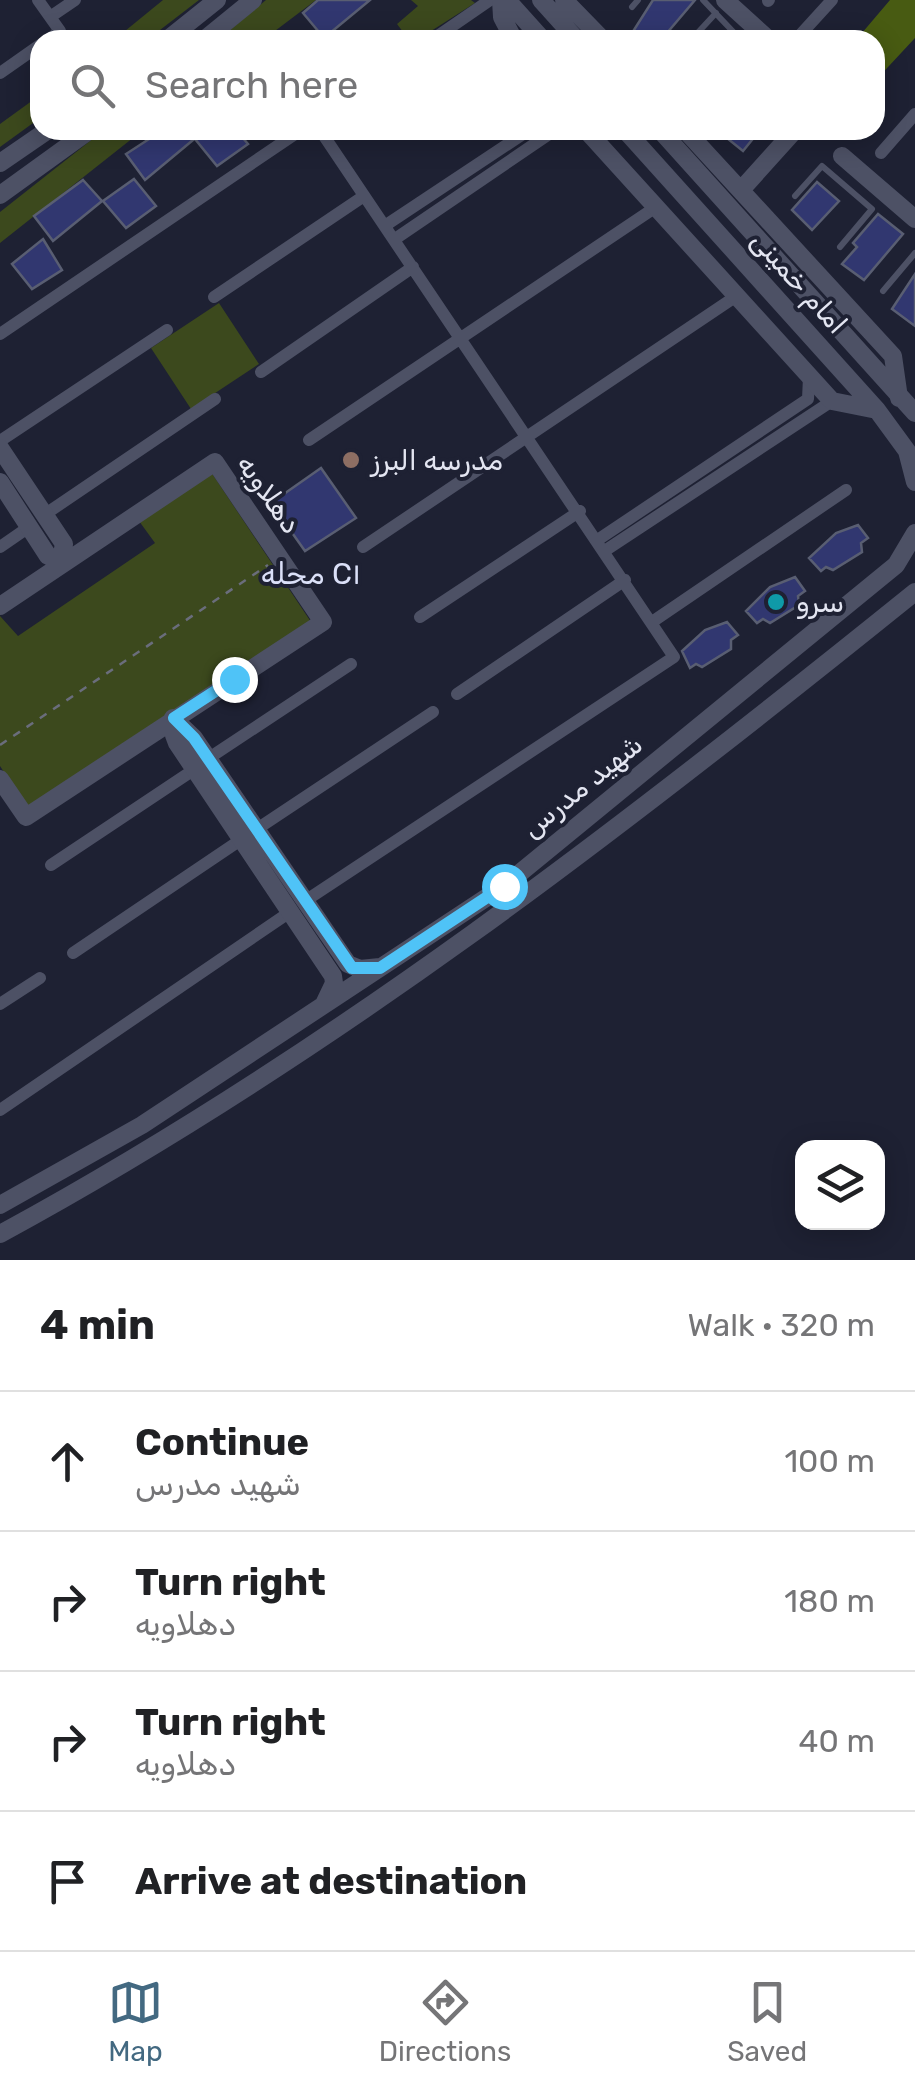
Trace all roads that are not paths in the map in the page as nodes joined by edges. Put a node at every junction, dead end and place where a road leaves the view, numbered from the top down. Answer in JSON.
{"nodes":[{"id":1,"x":38,"y":0,"type":"edge"},
{"id":2,"x":75,"y":0,"type":"edge"},
{"id":3,"x":217,"y":0,"type":"edge"},
{"id":4,"x":253,"y":0,"type":"edge"},
{"id":5,"x":490,"y":0,"type":"edge"},
{"id":6,"x":504,"y":0,"type":"edge"},
{"id":7,"x":541,"y":0,"type":"edge"},
{"id":8,"x":564,"y":0,"type":"edge"},
{"id":9,"x":703,"y":0,"type":"edge"},
{"id":10,"x":832,"y":0,"type":"edge"},
{"id":11,"x":720,"y":6,"type":"edge"},
{"id":12,"x":50,"y":17,"type":"junction"},
{"id":13,"x":749,"y":22,"type":"junction"},
{"id":14,"x":59,"y":30,"type":"edge"},
{"id":15,"x":180,"y":30,"type":"edge"},
{"id":16,"x":216,"y":30,"type":"edge"},
{"id":17,"x":446,"y":30,"type":"edge"},
{"id":18,"x":509,"y":30,"type":"edge"},
{"id":19,"x":533,"y":30,"type":"edge"},
{"id":20,"x":568,"y":30,"type":"edge"},
{"id":21,"x":593,"y":30,"type":"edge"},
{"id":22,"x":700,"y":30,"type":"edge"},
{"id":23,"x":731,"y":30,"type":"joint"},
{"id":24,"x":758,"y":30,"type":"edge"},
{"id":25,"x":806,"y":30,"type":"edge"},
{"id":26,"x":30,"y":52,"type":"edge"},
{"id":27,"x":0,"y":74,"type":"edge"},
{"id":28,"x":915,"y":114,"type":"edge"},
{"id":29,"x":33,"y":140,"type":"edge"},
{"id":30,"x":76,"y":140,"type":"edge"},
{"id":31,"x":286,"y":140,"type":"edge"},
{"id":32,"x":327,"y":140,"type":"edge"},
{"id":33,"x":515,"y":140,"type":"edge"},
{"id":34,"x":540,"y":140,"type":"edge"},
{"id":35,"x":595,"y":140,"type":"edge"},
{"id":36,"x":634,"y":140,"type":"edge"},
{"id":37,"x":669,"y":140,"type":"edge"},
{"id":38,"x":694,"y":140,"type":"edge"},
{"id":39,"x":785,"y":140,"type":"edge"},
{"id":40,"x":881,"y":152,"type":"dead end"},
{"id":41,"x":842,"y":156,"type":"dead end"},
{"id":42,"x":0,"y":163,"type":"edge"},
{"id":43,"x":857,"y":169,"type":"junction"},
{"id":44,"x":469,"y":170,"type":"junction"},
{"id":45,"x":478,"y":183,"type":"junction"},
{"id":46,"x":844,"y":184,"type":"junction"},
{"id":47,"x":741,"y":190,"type":"junction"},
{"id":48,"x":0,"y":195,"type":"edge"},
{"id":49,"x":364,"y":196,"type":"junction"},
{"id":50,"x":795,"y":196,"type":"dead end"},
{"id":51,"x":656,"y":207,"type":"junction"},
{"id":52,"x":912,"y":211,"type":"edge"},
{"id":53,"x":386,"y":225,"type":"junction"},
{"id":54,"x":394,"y":239,"type":"junction"},
{"id":55,"x":840,"y":246,"type":"dead end"},
{"id":56,"x":915,"y":254,"type":"edge"},
{"id":57,"x":413,"y":266,"type":"junction"},
{"id":58,"x":883,"y":291,"type":"dead end"},
{"id":59,"x":214,"y":296,"type":"dead end"},
{"id":60,"x":735,"y":297,"type":"junction"},
{"id":61,"x":167,"y":330,"type":"dead end"},
{"id":62,"x":0,"y":334,"type":"edge"},
{"id":63,"x":462,"y":337,"type":"junction"},
{"id":64,"x":261,"y":372,"type":"dead end"},
{"id":65,"x":215,"y":399,"type":"dead end"},
{"id":66,"x":900,"y":399,"type":"junction"},
{"id":67,"x":819,"y":403,"type":"junction"},
{"id":68,"x":877,"y":410,"type":"junction"},
{"id":69,"x":915,"y":413,"type":"edge"},
{"id":70,"x":528,"y":436,"type":"junction"},
{"id":71,"x":309,"y":440,"type":"dead end"},
{"id":72,"x":0,"y":445,"type":"edge"},
{"id":73,"x":911,"y":452,"type":"edge"},
{"id":74,"x":915,"y":482,"type":"edge"},
{"id":75,"x":10,"y":486,"type":"edge"},
{"id":76,"x":846,"y":490,"type":"dead end"},
{"id":77,"x":580,"y":511,"type":"junction"},
{"id":78,"x":37,"y":521,"type":"junction"},
{"id":79,"x":915,"y":533,"type":"edge"},
{"id":80,"x":603,"y":545,"type":"junction"},
{"id":81,"x":0,"y":547,"type":"edge"},
{"id":82,"x":362,"y":547,"type":"dead end"},
{"id":83,"x":915,"y":560,"type":"edge"},
{"id":84,"x":62,"y":562,"type":"junction"},
{"id":85,"x":896,"y":566,"type":"junction"},
{"id":86,"x":625,"y":580,"type":"junction"},
{"id":87,"x":915,"y":592,"type":"edge"},
{"id":88,"x":0,"y":606,"type":"edge"},
{"id":89,"x":420,"y":617,"type":"dead end"},
{"id":90,"x":652,"y":622,"type":"junction"},
{"id":91,"x":351,"y":664,"type":"dead end"},
{"id":92,"x":457,"y":694,"type":"dead end"},
{"id":93,"x":434,"y":712,"type":"dead end"},
{"id":94,"x":176,"y":722,"type":"junction"},
{"id":95,"x":202,"y":764,"type":"junction"},
{"id":96,"x":0,"y":779,"type":"edge"},
{"id":97,"x":249,"y":834,"type":"junction"},
{"id":98,"x":50,"y":865,"type":"dead end"},
{"id":99,"x":298,"y":907,"type":"junction"},
{"id":100,"x":316,"y":936,"type":"junction"},
{"id":101,"x":73,"y":953,"type":"dead end"},
{"id":102,"x":380,"y":968,"type":"junction"},
{"id":103,"x":40,"y":978,"type":"dead end"},
{"id":104,"x":0,"y":1004,"type":"edge"},
{"id":105,"x":322,"y":1006,"type":"junction"},
{"id":106,"x":0,"y":1110,"type":"edge"},
{"id":107,"x":0,"y":1205,"type":"edge"},
{"id":108,"x":0,"y":1234,"type":"edge"}],
"edges":[{"from":1,"to":12,"type":"street"},
{"from":2,"to":12,"type":"street"},
{"from":3,"to":15,"type":"main road"},
{"from":4,"to":16,"type":"main road"},
{"from":5,"to":17,"type":"street"},
{"from":6,"to":18,"type":"main road"},
{"from":6,"to":19,"type":"main road"},
{"from":7,"to":20,"type":"main road"},
{"from":8,"to":21,"type":"main road"},
{"from":9,"to":11,"type":"lane"},
{"from":10,"to":25,"type":"street"},
{"from":11,"to":13,"type":"main road"},
{"from":11,"to":22,"type":"lane"},
{"from":11,"to":23,"type":"lane"},
{"from":12,"to":14,"type":"street"},
{"from":13,"to":23,"type":"lane"},
{"from":13,"to":24,"type":"main road"},
{"from":26,"to":27,"type":"street"},
{"from":28,"to":40,"type":"street"},
{"from":29,"to":42,"type":"main road"},
{"from":30,"to":48,"type":"main road"},
{"from":31,"to":62,"type":"street"},
{"from":32,"to":49,"type":"street"},
{"from":33,"to":44,"type":"street"},
{"from":34,"to":45,"type":"street"},
{"from":35,"to":51,"type":"main road"},
{"from":36,"to":68,"type":"main road","name":"امام خمینی"},
{"from":37,"to":66,"type":"main road","name":"امام خمینی"},
{"from":38,"to":47,"type":"main road"},
{"from":39,"to":47,"type":"main road"},
{"from":41,"to":43,"type":"main road"},
{"from":43,"to":46,"type":"lane"},
{"from":43,"to":52,"type":"main road"},
{"from":44,"to":45,"type":"street"},
{"from":44,"to":53,"type":"street"},
{"from":45,"to":54,"type":"street"},
{"from":46,"to":50,"type":"lane"},
{"from":46,"to":55,"type":"lane"},
{"from":47,"to":66,"type":"main road"},
{"from":49,"to":53,"type":"street"},
{"from":49,"to":59,"type":"street"},
{"from":51,"to":60,"type":"main road"},
{"from":51,"to":63,"type":"street"},
{"from":53,"to":54,"type":"street"},
{"from":54,"to":57,"type":"street"},
{"from":56,"to":58,"type":"lane"},
{"from":57,"to":63,"type":"street"},
{"from":57,"to":64,"type":"street"},
{"from":60,"to":67,"type":"main road"},
{"from":60,"to":70,"type":"street"},
{"from":61,"to":72,"type":"street"},
{"from":63,"to":70,"type":"street"},
{"from":63,"to":71,"type":"street"},
{"from":65,"to":78,"type":"street"},
{"from":66,"to":69,"type":"main road","name":"امام خمینی"},
{"from":67,"to":68,"type":"main road"},
{"from":67,"to":80,"type":"street"},
{"from":68,"to":73,"type":"main road","name":"امام خمینی"},
{"from":70,"to":77,"type":"street"},
{"from":70,"to":82,"type":"street"},
{"from":72,"to":75,"type":"main road"},
{"from":73,"to":74,"type":"main road","name":"امام خمینی"},
{"from":75,"to":78,"type":"main road"},
{"from":76,"to":90,"type":"street"},
{"from":77,"to":80,"type":"street"},
{"from":77,"to":89,"type":"street"},
{"from":78,"to":81,"type":"street"},
{"from":78,"to":84,"type":"main road"},
{"from":79,"to":85,"type":"main road","name":"شهید مدرس"},
{"from":80,"to":86,"type":"street"},
{"from":83,"to":85,"type":"main road"},
{"from":84,"to":88,"type":"main road","name":"دهلاویه"},
{"from":84,"to":94,"type":"main road","name":"دهلاویه"},
{"from":85,"to":102,"type":"main road","name":"شهید مدرس"},
{"from":86,"to":90,"type":"street"},
{"from":86,"to":92,"type":"street"},
{"from":87,"to":108,"type":"main road","name":"شهید مدرس"},
{"from":90,"to":99,"type":"street"},
{"from":91,"to":95,"type":"street"},
{"from":93,"to":97,"type":"street"},
{"from":94,"to":95,"type":"main road"},
{"from":94,"to":96,"type":"main road","name":"دهلاویه"},
{"from":95,"to":97,"type":"main road"},
{"from":95,"to":98,"type":"street"},
{"from":97,"to":99,"type":"main road"},
{"from":97,"to":101,"type":"street"},
{"from":99,"to":100,"type":"main road"},
{"from":99,"to":106,"type":"street"},
{"from":100,"to":102,"type":"main road"},
{"from":100,"to":105,"type":"main road"},
{"from":102,"to":105,"type":"main road","name":"شهید مدرس"},
{"from":103,"to":104,"type":"street"},
{"from":105,"to":107,"type":"main road","name":"شهید مدرس"}]}
